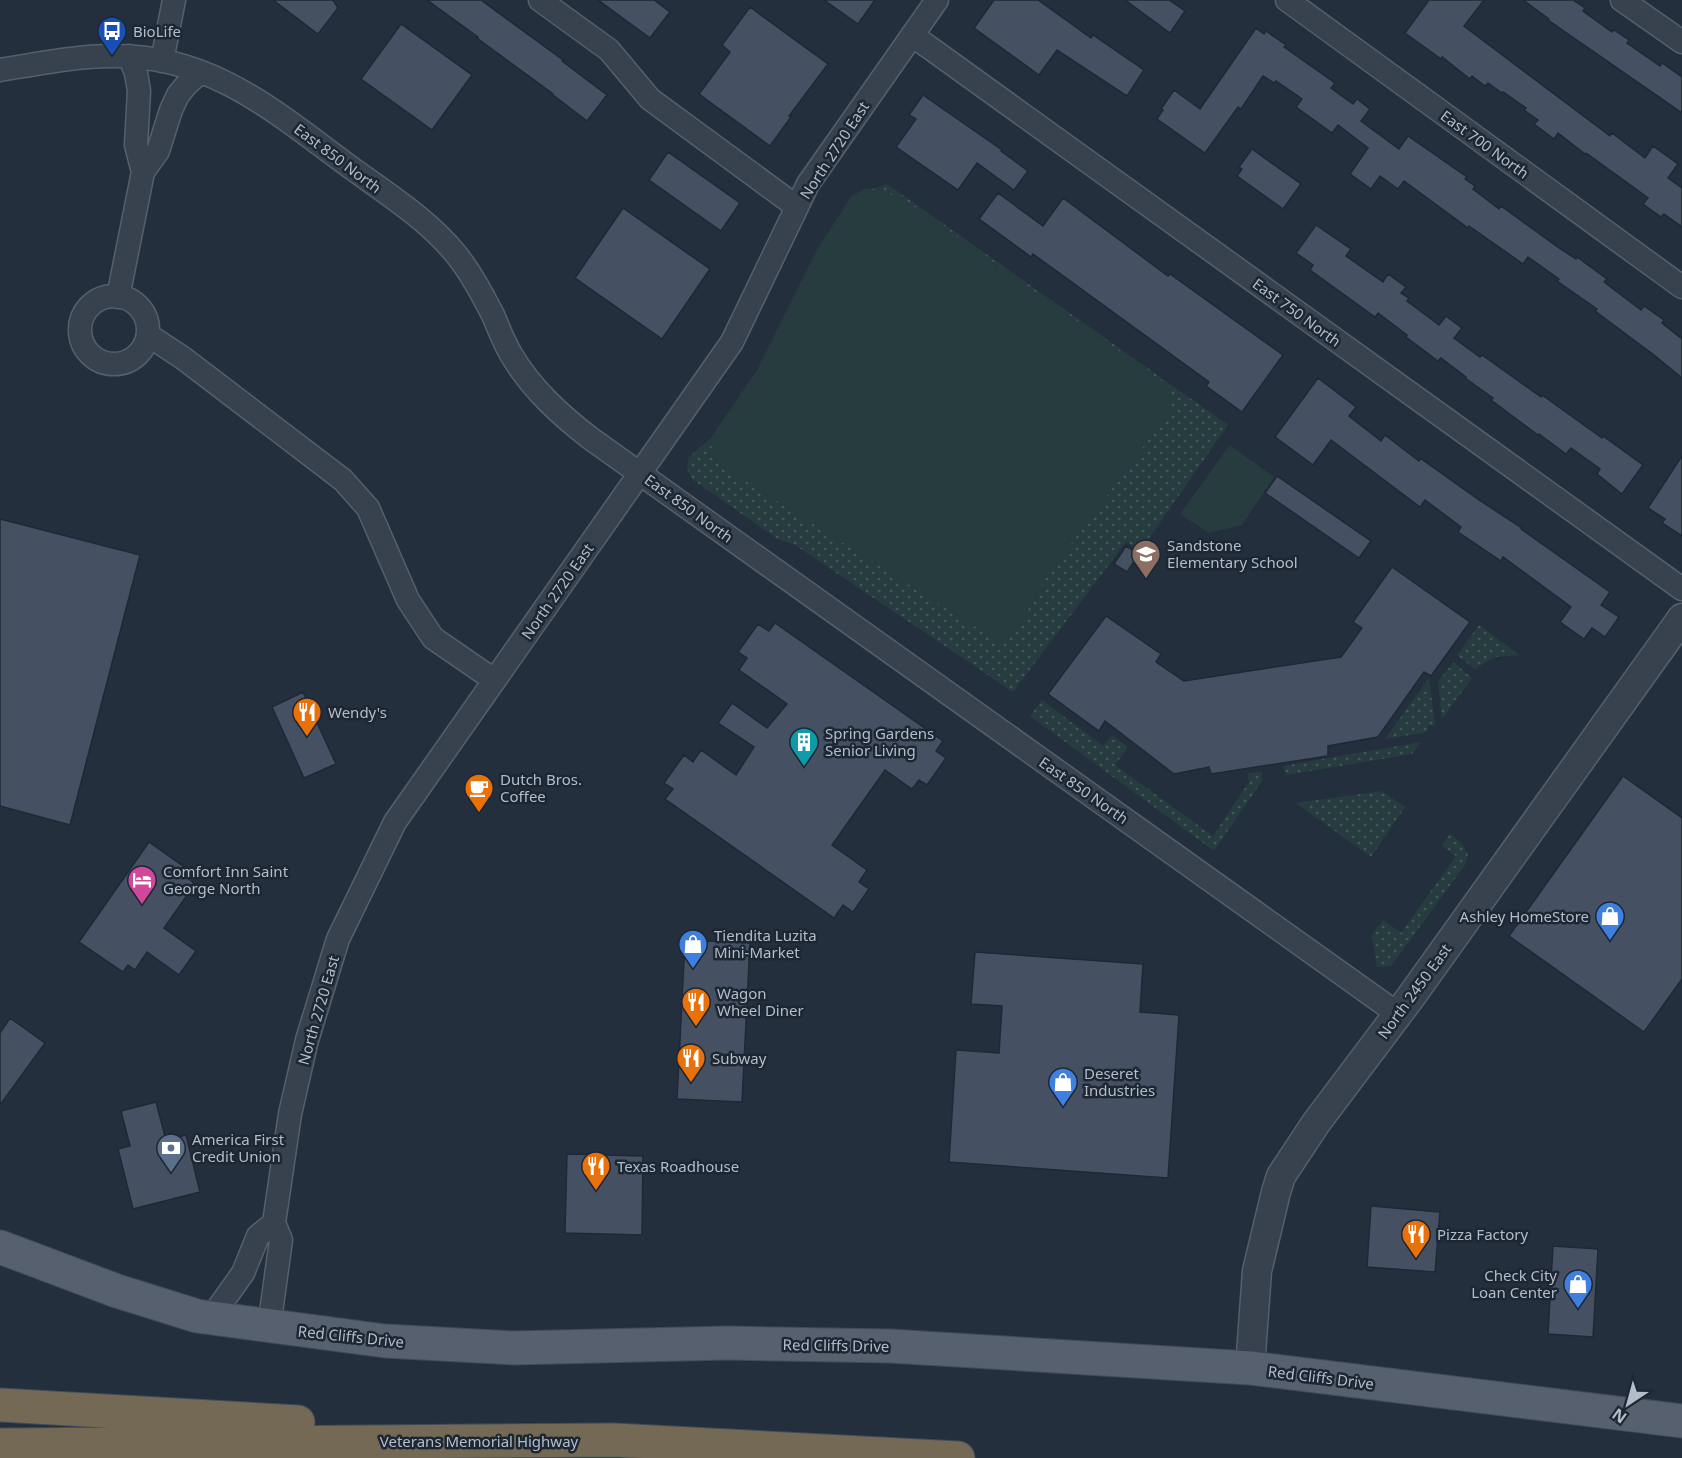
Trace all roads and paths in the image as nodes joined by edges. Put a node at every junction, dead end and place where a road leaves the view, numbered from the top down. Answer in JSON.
{"nodes":[{"id":1,"x":174,"y":0,"type":"edge"},
{"id":2,"x":540,"y":0,"type":"edge"},
{"id":3,"x":937,"y":0,"type":"edge"},
{"id":4,"x":1287,"y":0,"type":"edge"},
{"id":5,"x":1622,"y":0,"type":"edge"},
{"id":6,"x":912,"y":35,"type":"junction"},
{"id":7,"x":1682,"y":42,"type":"edge"},
{"id":8,"x":129,"y":56,"type":"junction"},
{"id":9,"x":162,"y":61,"type":"junction"},
{"id":10,"x":0,"y":70,"type":"edge"},
{"id":11,"x":201,"y":72,"type":"junction"},
{"id":12,"x":143,"y":172,"type":"junction"},
{"id":13,"x":797,"y":207,"type":"junction"},
{"id":14,"x":1682,"y":287,"type":"edge"},
{"id":15,"x":118,"y":297,"type":"junction"},
{"id":16,"x":148,"y":335,"type":"junction"},
{"id":17,"x":640,"y":473,"type":"junction"},
{"id":18,"x":1682,"y":589,"type":"edge"},
{"id":19,"x":1682,"y":618,"type":"edge"},
{"id":20,"x":494,"y":681,"type":"junction"},
{"id":21,"x":1398,"y":1014,"type":"junction"},
{"id":22,"x":274,"y":1223,"type":"junction"},
{"id":23,"x":0,"y":1247,"type":"edge"},
{"id":24,"x":211,"y":1318,"type":"junction"},
{"id":25,"x":269,"y":1327,"type":"junction"},
{"id":26,"x":1250,"y":1368,"type":"junction"},
{"id":27,"x":0,"y":1405,"type":"edge"},
{"id":28,"x":1682,"y":1421,"type":"edge"},
{"id":29,"x":614,"y":1440,"type":"junction"},
{"id":30,"x":0,"y":1444,"type":"edge"},
{"id":31,"x":958,"y":1458,"type":"edge"}],
"edges":[{"from":1,"to":9,"type":"street"},
{"from":2,"to":13,"type":"street"},
{"from":3,"to":6,"type":"street","name":"North 2720 East"},
{"from":4,"to":14,"type":"street","name":"East 700 North"},
{"from":5,"to":7,"type":"street"},
{"from":6,"to":13,"type":"street","name":"North 2720 East"},
{"from":6,"to":18,"type":"street","name":"East 750 North"},
{"from":8,"to":9,"type":"street","name":"East 850 North"},
{"from":8,"to":10,"type":"street","name":"East 850 North"},
{"from":8,"to":12,"type":"street"},
{"from":9,"to":11,"type":"street","name":"East 850 North"},
{"from":11,"to":12,"type":"street"},
{"from":11,"to":17,"type":"street","name":"East 850 North"},
{"from":12,"to":15,"type":"street"},
{"from":13,"to":17,"type":"street","name":"North 2720 East"},
{"from":15,"to":16,"type":"street"},
{"from":15,"to":16,"type":"street"},
{"from":16,"to":20,"type":"street"},
{"from":17,"to":20,"type":"street","name":"North 2720 East"},
{"from":17,"to":21,"type":"street","name":"East 850 North"},
{"from":19,"to":21,"type":"street","name":"North 2450 East"},
{"from":20,"to":22,"type":"street","name":"North 2720 East"},
{"from":21,"to":26,"type":"street","name":"North 2450 East"},
{"from":22,"to":24,"type":"street"},
{"from":22,"to":25,"type":"street","name":"North 2720 East"},
{"from":23,"to":24,"type":"main road","name":"Red Cliffs Drive"},
{"from":24,"to":25,"type":"main road","name":"Red Cliffs Drive"},
{"from":25,"to":26,"type":"main road","name":"Red Cliffs Drive"},
{"from":26,"to":28,"type":"main road","name":"Red Cliffs Drive"},
{"from":27,"to":29,"type":"highway"},
{"from":29,"to":30,"type":"highway","name":"Veterans Memorial Highway"},
{"from":29,"to":31,"type":"highway","name":"Veterans Memorial Highway"}]}
